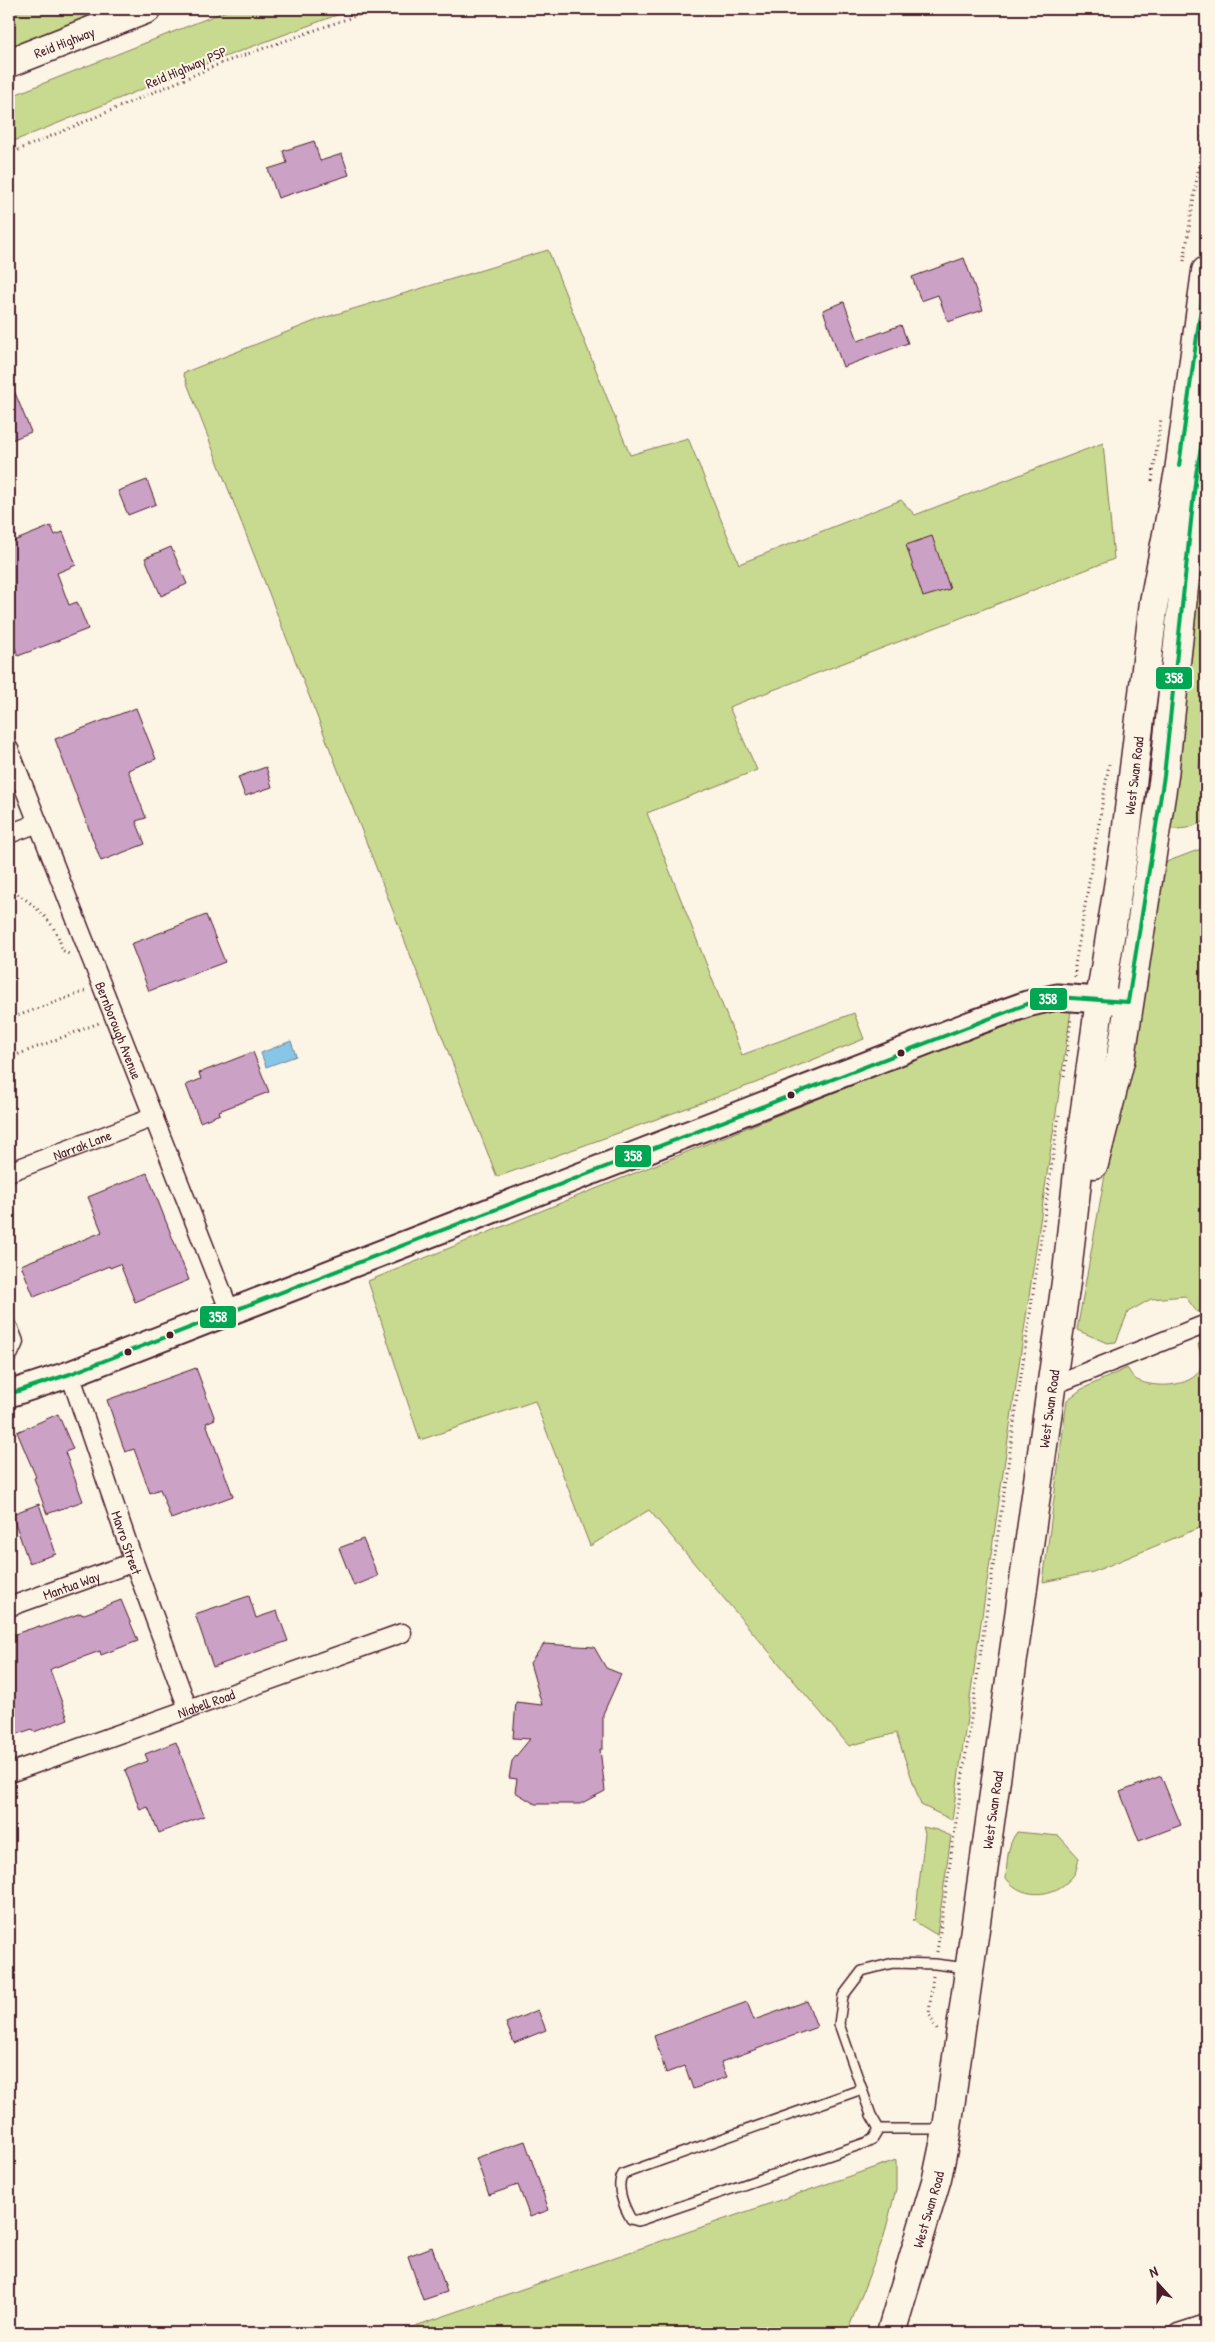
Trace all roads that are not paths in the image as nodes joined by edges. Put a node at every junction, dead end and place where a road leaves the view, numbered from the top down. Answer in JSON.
{"nodes":[{"id":1,"x":147,"y":9,"type":"edge"},
{"id":2,"x":9,"y":64,"type":"edge"},
{"id":3,"x":1206,"y":271,"type":"edge"},
{"id":4,"x":1206,"y":420,"type":"edge"},
{"id":5,"x":9,"y":748,"type":"edge"},
{"id":6,"x":38,"y":823,"type":"junction"},
{"id":7,"x":9,"y":834,"type":"edge"},
{"id":8,"x":1100,"y":1000,"type":"junction"},
{"id":9,"x":1128,"y":1002,"type":"junction"},
{"id":10,"x":154,"y":1117,"type":"junction"},
{"id":11,"x":9,"y":1172,"type":"edge"},
{"id":12,"x":1066,"y":1282,"type":"junction"},
{"id":13,"x":230,"y":1312,"type":"junction"},
{"id":14,"x":1206,"y":1324,"type":"edge"},
{"id":15,"x":9,"y":1329,"type":"edge"},
{"id":16,"x":9,"y":1353,"type":"edge"},
{"id":17,"x":70,"y":1374,"type":"junction"},
{"id":18,"x":1051,"y":1386,"type":"junction"},
{"id":19,"x":9,"y":1394,"type":"edge"},
{"id":20,"x":134,"y":1562,"type":"junction"},
{"id":21,"x":9,"y":1607,"type":"edge"},
{"id":22,"x":402,"y":1633,"type":"dead end"},
{"id":23,"x":188,"y":1709,"type":"junction"},
{"id":24,"x":9,"y":1773,"type":"edge"},
{"id":25,"x":969,"y":1968,"type":"junction"},
{"id":26,"x":862,"y":2088,"type":"junction"},
{"id":27,"x":879,"y":2129,"type":"junction"},
{"id":28,"x":947,"y":2129,"type":"junction"},
{"id":29,"x":1206,"y":2324,"type":"edge"},
{"id":30,"x":891,"y":2333,"type":"edge"},
{"id":31,"x":1178,"y":2333,"type":"edge"}],
"edges":[{"from":1,"to":2,"type":"main road","name":"Reid Highway"},
{"from":3,"to":8,"type":"main road","name":"West Swan Road"},
{"from":4,"to":9,"type":"main road","name":"West Swan Road"},
{"from":5,"to":6,"type":"street","name":"Bernborough Avenue"},
{"from":6,"to":7,"type":"street"},
{"from":6,"to":10,"type":"street","name":"Bernborough Avenue"},
{"from":8,"to":9,"type":"street"},
{"from":8,"to":12,"type":"main road","name":"West Swan Road"},
{"from":8,"to":13,"type":"street"},
{"from":9,"to":12,"type":"main road","name":"West Swan Road"},
{"from":10,"to":11,"type":"street","name":"Narrak Lane"},
{"from":10,"to":13,"type":"street","name":"Bernborough Avenue"},
{"from":12,"to":18,"type":"main road","name":"West Swan Road"},
{"from":13,"to":17,"type":"street"},
{"from":14,"to":18,"type":"street"},
{"from":15,"to":16,"type":"street"},
{"from":17,"to":19,"type":"street"},
{"from":17,"to":20,"type":"street","name":"Mavro Street"},
{"from":18,"to":25,"type":"main road","name":"West Swan Road"},
{"from":20,"to":21,"type":"street","name":"Mantua Way"},
{"from":20,"to":23,"type":"street","name":"Mavro Street"},
{"from":22,"to":23,"type":"street","name":"Niabell Road"},
{"from":23,"to":24,"type":"street","name":"Niabell Road"},
{"from":25,"to":26,"type":"lane"},
{"from":25,"to":28,"type":"main road","name":"West Swan Road"},
{"from":26,"to":27,"type":"lane"},
{"from":26,"to":27,"type":"lane"},
{"from":27,"to":28,"type":"lane"},
{"from":28,"to":30,"type":"main road","name":"West Swan Road"},
{"from":29,"to":31,"type":"street"}]}
